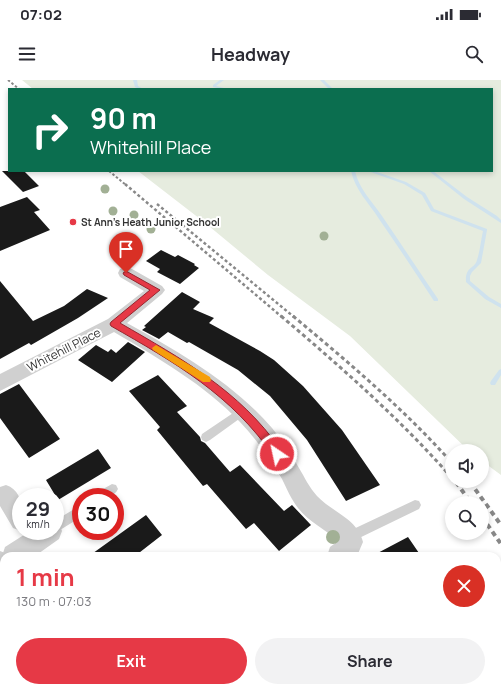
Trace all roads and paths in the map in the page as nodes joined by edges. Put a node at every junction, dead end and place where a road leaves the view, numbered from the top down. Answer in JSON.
{"nodes":[{"id":1,"x":126,"y":273,"type":"dead end"},
{"id":2,"x":114,"y":324,"type":"junction"},
{"id":3,"x":0,"y":383,"type":"edge"},
{"id":4,"x":242,"y":411,"type":"junction"},
{"id":5,"x":206,"y":437,"type":"dead end"},
{"id":6,"x":2,"y":493,"type":"edge"},
{"id":7,"x":416,"y":505,"type":"dead end"},
{"id":8,"x":12,"y":507,"type":"edge"},
{"id":9,"x":34,"y":540,"type":"edge"},
{"id":10,"x":344,"y":546,"type":"edge"},
{"id":11,"x":19,"y":552,"type":"edge"}],
"edges":[{"from":1,"to":2,"type":"street","name":"Whitehill Place"},
{"from":2,"to":3,"type":"street","name":"Whitehill Place"},
{"from":2,"to":4,"type":"street"},
{"from":4,"to":5,"type":"lane"},
{"from":4,"to":10,"type":"street"},
{"from":6,"to":8,"type":"street"},
{"from":7,"to":10,"type":"lane"},
{"from":9,"to":11,"type":"street"}]}
